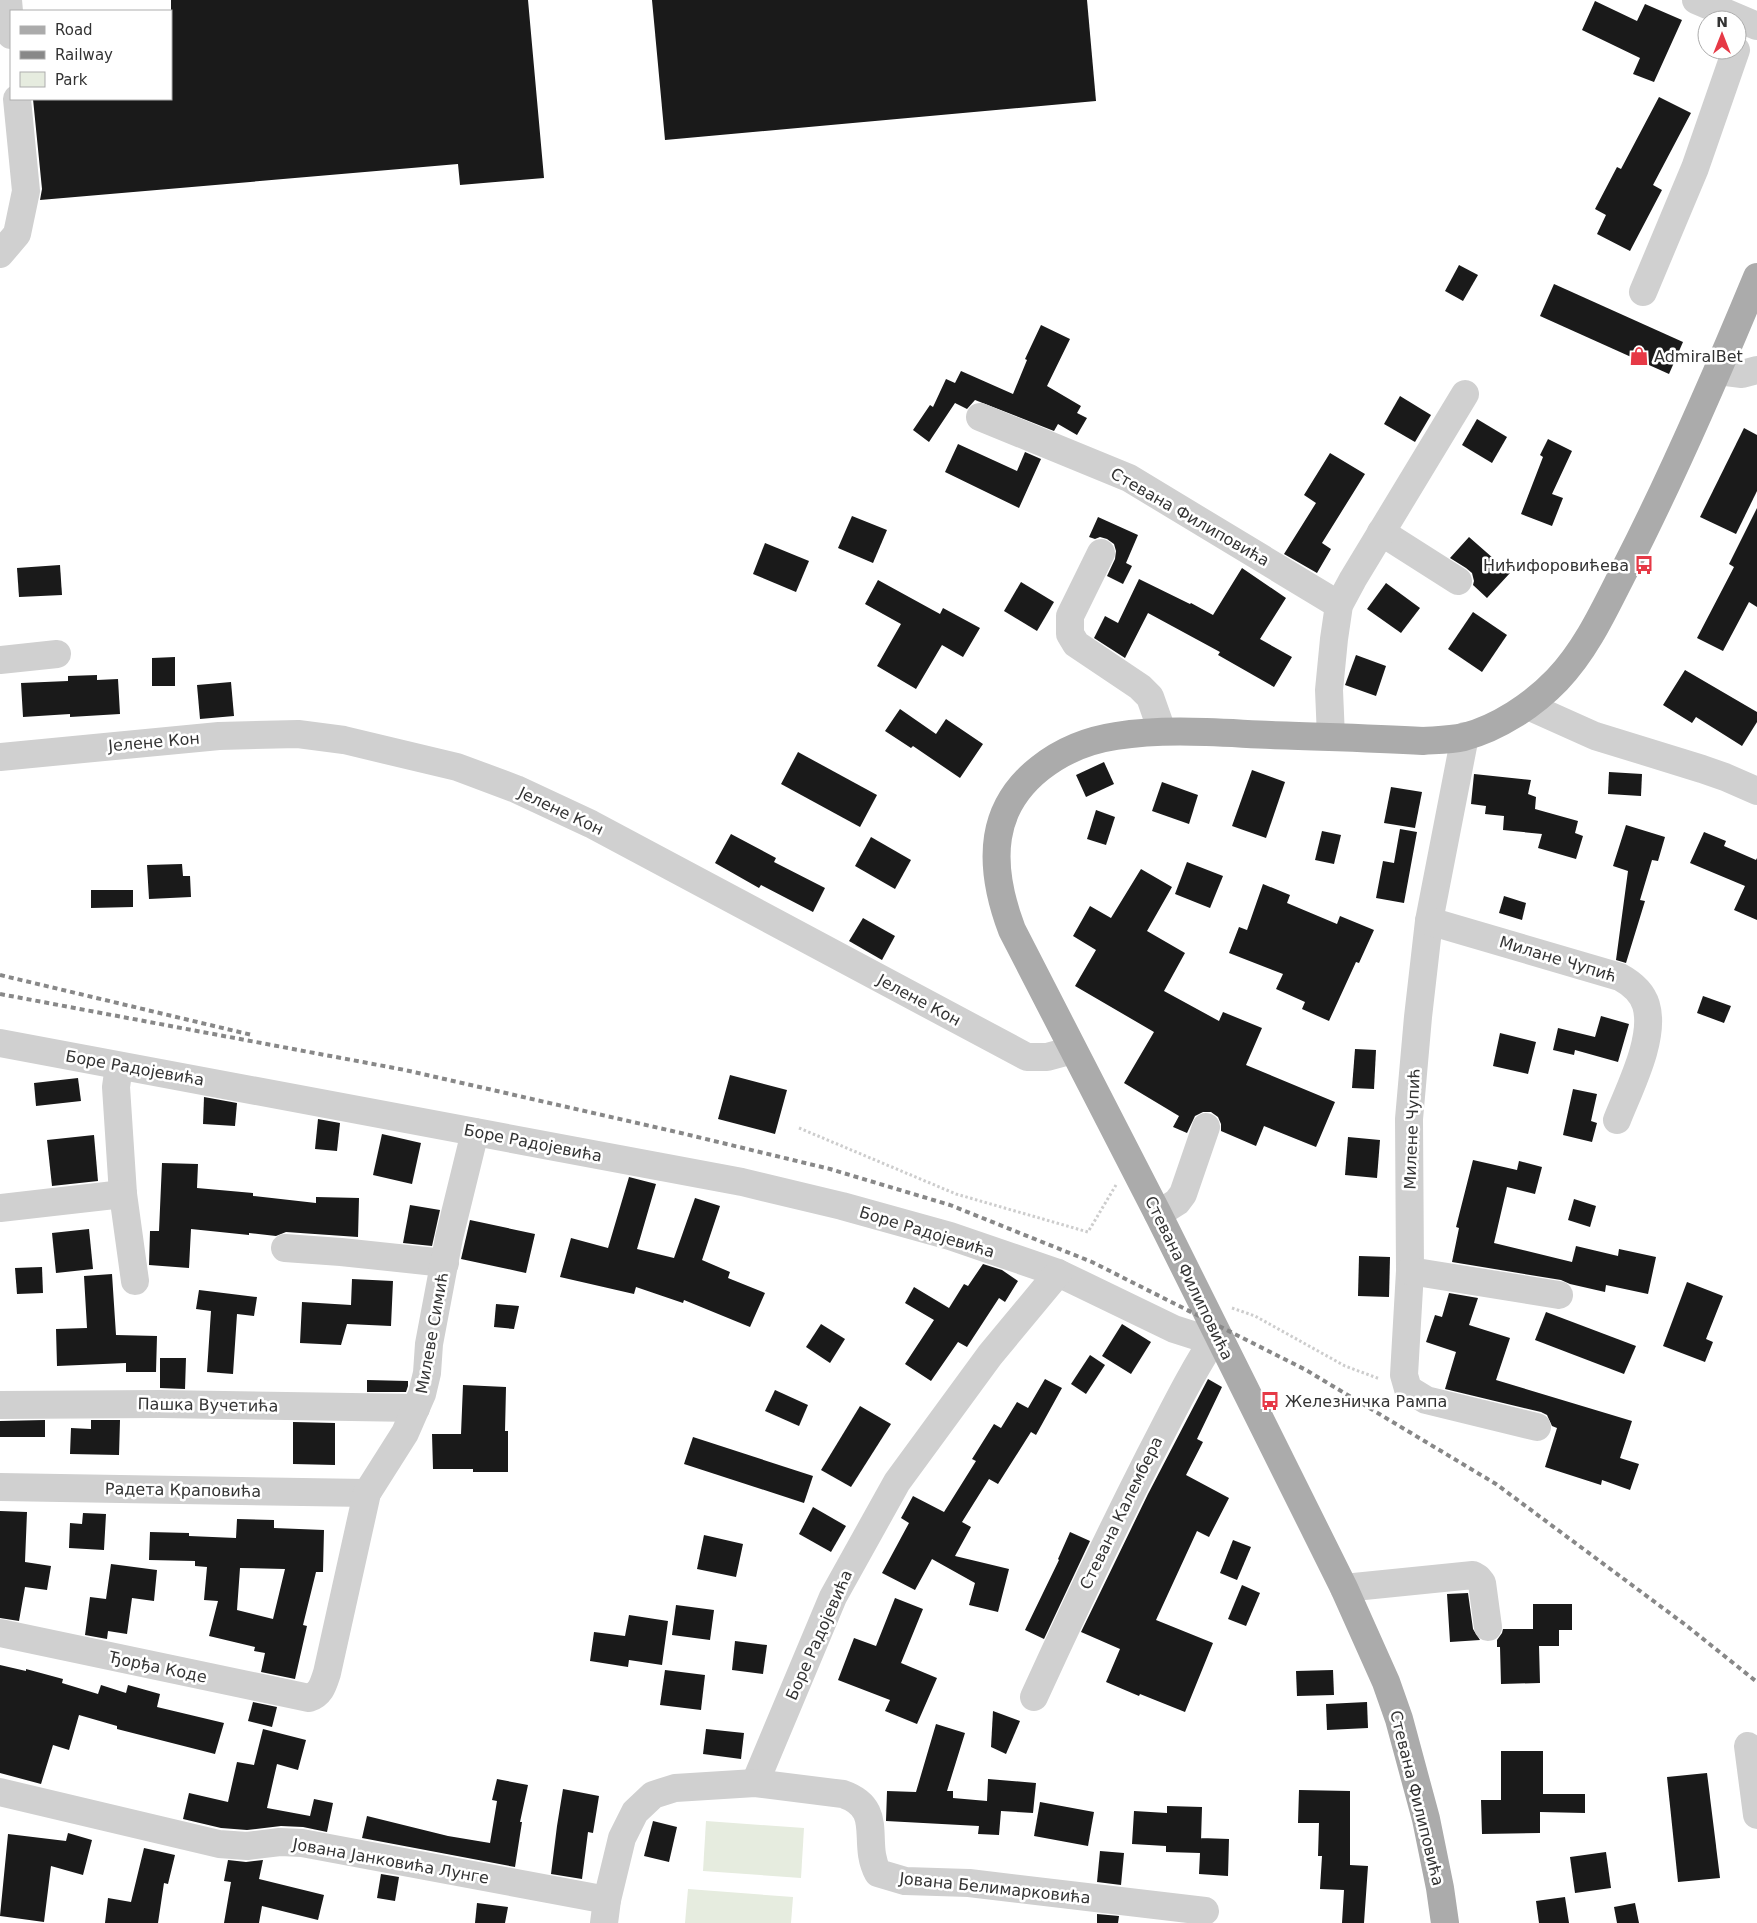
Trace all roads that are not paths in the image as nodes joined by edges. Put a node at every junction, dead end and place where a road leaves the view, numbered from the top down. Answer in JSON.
{"nodes":[{"id":1,"x":8,"y":0,"type":"edge"},
{"id":2,"x":1696,"y":0,"type":"edge"},
{"id":3,"x":10,"y":23,"type":"edge"},
{"id":4,"x":1751,"y":24,"type":"edge"},
{"id":5,"x":1733,"y":60,"type":"edge"},
{"id":6,"x":17,"y":100,"type":"edge"},
{"id":7,"x":0,"y":254,"type":"edge"},
{"id":8,"x":1757,"y":278,"type":"edge"},
{"id":9,"x":1643,"y":292,"type":"dead end"},
{"id":10,"x":1757,"y":370,"type":"edge"},
{"id":11,"x":1718,"y":371,"type":"junction"},
{"id":12,"x":1465,"y":394,"type":"dead end"},
{"id":13,"x":980,"y":417,"type":"dead end"},
{"id":14,"x":1381,"y":532,"type":"junction"},
{"id":15,"x":1100,"y":553,"type":"dead end"},
{"id":16,"x":1458,"y":581,"type":"dead end"},
{"id":17,"x":1340,"y":605,"type":"junction"},
{"id":18,"x":57,"y":654,"type":"dead end"},
{"id":19,"x":0,"y":660,"type":"edge"},
{"id":20,"x":1528,"y":706,"type":"junction"},
{"id":21,"x":1162,"y":732,"type":"junction"},
{"id":22,"x":1465,"y":736,"type":"junction"},
{"id":23,"x":1331,"y":737,"type":"junction"},
{"id":24,"x":0,"y":757,"type":"edge"},
{"id":25,"x":1757,"y":792,"type":"edge"},
{"id":26,"x":1429,"y":921,"type":"junction"},
{"id":27,"x":0,"y":1043,"type":"edge"},
{"id":28,"x":1073,"y":1050,"type":"junction"},
{"id":29,"x":119,"y":1066,"type":"junction"},
{"id":30,"x":1617,"y":1120,"type":"dead end"},
{"id":31,"x":1206,"y":1127,"type":"dead end"},
{"id":32,"x":475,"y":1132,"type":"junction"},
{"id":33,"x":123,"y":1194,"type":"junction"},
{"id":34,"x":0,"y":1208,"type":"edge"},
{"id":35,"x":1158,"y":1214,"type":"junction"},
{"id":36,"x":285,"y":1248,"type":"dead end"},
{"id":37,"x":445,"y":1263,"type":"junction"},
{"id":38,"x":1410,"y":1271,"type":"junction"},
{"id":39,"x":1058,"y":1273,"type":"junction"},
{"id":40,"x":135,"y":1281,"type":"dead end"},
{"id":41,"x":1560,"y":1295,"type":"dead end"},
{"id":42,"x":1217,"y":1334,"type":"junction"},
{"id":43,"x":0,"y":1405,"type":"edge"},
{"id":44,"x":416,"y":1408,"type":"junction"},
{"id":45,"x":1537,"y":1427,"type":"dead end"},
{"id":46,"x":0,"y":1488,"type":"edge"},
{"id":47,"x":367,"y":1493,"type":"junction"},
{"id":48,"x":1344,"y":1588,"type":"junction"},
{"id":49,"x":1488,"y":1627,"type":"dead end"},
{"id":50,"x":0,"y":1633,"type":"edge"},
{"id":51,"x":315,"y":1696,"type":"joint"},
{"id":52,"x":1034,"y":1697,"type":"dead end"},
{"id":53,"x":1748,"y":1746,"type":"dead end"},
{"id":54,"x":755,"y":1783,"type":"junction"},
{"id":55,"x":0,"y":1792,"type":"edge"},
{"id":56,"x":1757,"y":1815,"type":"edge"},
{"id":57,"x":1205,"y":1911,"type":"dead end"},
{"id":58,"x":606,"y":1912,"type":"edge"},
{"id":59,"x":1445,"y":1923,"type":"edge"}],
"edges":[{"from":1,"to":3,"type":"street"},
{"from":2,"to":4,"type":"street"},
{"from":5,"to":9,"type":"street"},
{"from":6,"to":7,"type":"street"},
{"from":8,"to":11,"type":"main road","name":"Стевана Филиповића"},
{"from":10,"to":11,"type":"street"},
{"from":11,"to":20,"type":"main road","name":"Стевана Филиповића"},
{"from":12,"to":14,"type":"street"},
{"from":13,"to":17,"type":"street","name":"Стевана Филиповића"},
{"from":14,"to":16,"type":"street"},
{"from":14,"to":17,"type":"street"},
{"from":15,"to":21,"type":"street"},
{"from":17,"to":23,"type":"street"},
{"from":18,"to":19,"type":"street"},
{"from":20,"to":22,"type":"main road","name":"Стевана Филиповића"},
{"from":20,"to":25,"type":"street"},
{"from":21,"to":23,"type":"main road","name":"Стевана Филиповића"},
{"from":21,"to":28,"type":"main road","name":"Стевана Филиповића"},
{"from":22,"to":23,"type":"main road","name":"Стевана Филиповића"},
{"from":22,"to":26,"type":"street","name":"Милене Чупић"},
{"from":24,"to":28,"type":"street","name":"Јелене Кон"},
{"from":26,"to":30,"type":"street","name":"Милане Чупић"},
{"from":26,"to":38,"type":"street","name":"Милене Чупић"},
{"from":27,"to":29,"type":"street","name":"Боре Радојевића"},
{"from":28,"to":35,"type":"main road","name":"Стевана Филиповића"},
{"from":29,"to":32,"type":"street","name":"Боре Радојевића"},
{"from":29,"to":33,"type":"street"},
{"from":31,"to":35,"type":"street"},
{"from":32,"to":37,"type":"street","name":"Милеве Симић"},
{"from":32,"to":39,"type":"street","name":"Боре Радојевића"},
{"from":33,"to":34,"type":"street"},
{"from":33,"to":40,"type":"street"},
{"from":35,"to":42,"type":"main road","name":"Стевана Филиповића"},
{"from":36,"to":37,"type":"street"},
{"from":37,"to":44,"type":"street","name":"Милеве Симић"},
{"from":38,"to":41,"type":"street"},
{"from":38,"to":45,"type":"street","name":"Милене Чупић"},
{"from":39,"to":42,"type":"street","name":"Боре Радојевића"},
{"from":39,"to":54,"type":"street","name":"Боре Радојевића"},
{"from":42,"to":48,"type":"main road","name":"Стевана Филиповића"},
{"from":42,"to":52,"type":"street","name":"Стевана Калембера"},
{"from":43,"to":44,"type":"street","name":"Пашка Вучетића"},
{"from":44,"to":47,"type":"street","name":"Милеве Симић"},
{"from":46,"to":47,"type":"street","name":"Радета Краповића"},
{"from":47,"to":51,"type":"street","name":"Милеве Симић"},
{"from":48,"to":49,"type":"street"},
{"from":48,"to":59,"type":"main road","name":"Стевана Филиповића"},
{"from":50,"to":51,"type":"street","name":"Ђорђа Коде"},
{"from":53,"to":56,"type":"street"},
{"from":54,"to":57,"type":"street","name":"Јована Белимарковића"},
{"from":54,"to":58,"type":"street"},
{"from":55,"to":58,"type":"street","name":"Јована Јанковића Лунге"}]}
